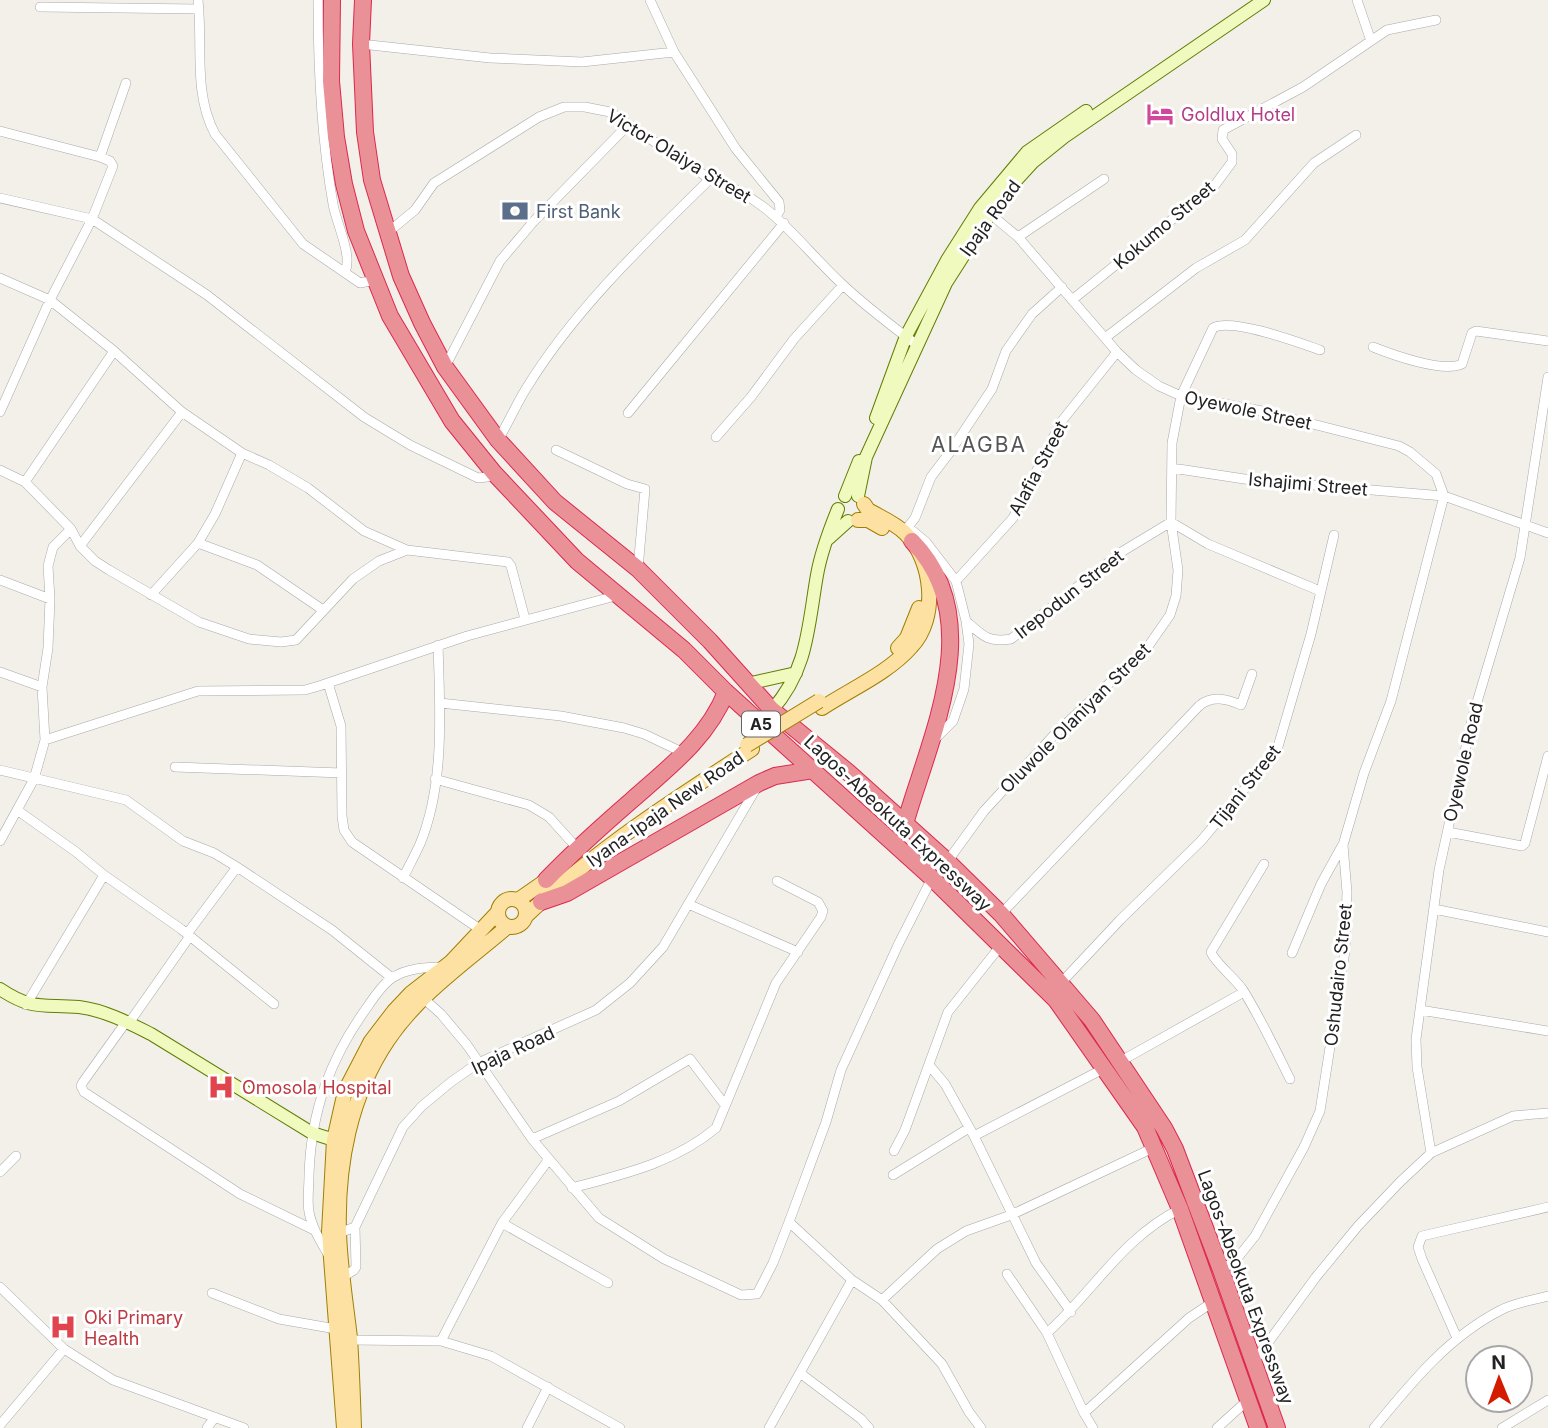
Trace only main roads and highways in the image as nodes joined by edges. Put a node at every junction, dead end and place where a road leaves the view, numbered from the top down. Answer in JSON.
{"nodes":[{"id":1,"x":332,"y":0,"type":"edge"},
{"id":2,"x":363,"y":0,"type":"edge"},
{"id":3,"x":1250,"y":0,"type":"edge"},
{"id":4,"x":1264,"y":0,"type":"edge"},
{"id":5,"x":856,"y":499,"type":"junction"},
{"id":6,"x":838,"y":509,"type":"junction"},
{"id":7,"x":853,"y":520,"type":"junction"},
{"id":8,"x":908,"y":533,"type":"junction"},
{"id":9,"x":825,"y":542,"type":"junction"},
{"id":10,"x":796,"y":673,"type":"junction"},
{"id":11,"x":747,"y":684,"type":"junction"},
{"id":12,"x":726,"y":692,"type":"junction"},
{"id":13,"x":821,"y":704,"type":"junction"},
{"id":14,"x":772,"y":710,"type":"junction"},
{"id":15,"x":750,"y":747,"type":"junction"},
{"id":16,"x":813,"y":770,"type":"junction"},
{"id":17,"x":905,"y":824,"type":"junction"},
{"id":18,"x":546,"y":880,"type":"junction"},
{"id":19,"x":518,"y":900,"type":"junction"},
{"id":20,"x":541,"y":902,"type":"junction"},
{"id":21,"x":498,"y":912,"type":"junction"},
{"id":22,"x":526,"y":916,"type":"junction"},
{"id":23,"x":507,"y":927,"type":"junction"},
{"id":24,"x":0,"y":989,"type":"edge"},
{"id":25,"x":334,"y":1140,"type":"junction"},
{"id":26,"x":327,"y":1231,"type":"junction"},
{"id":27,"x":344,"y":1428,"type":"edge"},
{"id":28,"x":354,"y":1428,"type":"edge"},
{"id":29,"x":1258,"y":1428,"type":"edge"},
{"id":30,"x":1277,"y":1428,"type":"edge"}],
"edges":[{"from":1,"to":12,"type":"highway","name":"Lagos-Abeokuta Expressway","number":"A5"},
{"from":2,"to":11,"type":"highway","name":"Lagos-Abeokuta Expressway","number":"A5"},
{"from":3,"to":5,"type":"main road","name":"Ipaja Road"},
{"from":4,"to":5,"type":"main road","name":"Ipaja Road"},
{"from":5,"to":6,"type":"main road"},
{"from":5,"to":7,"type":"main road"},
{"from":5,"to":8,"type":"main road"},
{"from":6,"to":7,"type":"main road"},
{"from":6,"to":9,"type":"main road"},
{"from":7,"to":9,"type":"main road"},
{"from":7,"to":13,"type":"main road","name":"Iyana-Ipaja New Road"},
{"from":8,"to":13,"type":"main road","name":"Iyana-Ipaja New Road"},
{"from":8,"to":17,"type":"highway"},
{"from":9,"to":10,"type":"main road"},
{"from":10,"to":11,"type":"main road"},
{"from":10,"to":14,"type":"main road"},
{"from":11,"to":14,"type":"highway","name":"Lagos-Abeokuta Expressway","number":"A5"},
{"from":12,"to":16,"type":"highway","name":"Lagos-Abeokuta Expressway","number":"A5"},
{"from":12,"to":18,"type":"highway"},
{"from":13,"to":15,"type":"main road","name":"Iyana-Ipaja New Road","bridge":true},
{"from":14,"to":17,"type":"highway","name":"Lagos-Abeokuta Expressway","number":"A5"},
{"from":15,"to":18,"type":"main road","name":"Iyana-Ipaja New Road"},
{"from":15,"to":20,"type":"main road","name":"Iyana-Ipaja New Road"},
{"from":16,"to":20,"type":"highway"},
{"from":16,"to":29,"type":"highway","name":"Lagos-Abeokuta Expressway","number":"A5"},
{"from":17,"to":30,"type":"highway","name":"Lagos-Abeokuta Expressway","number":"A5"},
{"from":18,"to":19,"type":"main road","name":"Iyana-Ipaja New Road"},
{"from":19,"to":21,"type":"main road"},
{"from":19,"to":22,"type":"main road"},
{"from":20,"to":22,"type":"main road","name":"Iyana-Ipaja New Road"},
{"from":21,"to":23,"type":"main road"},
{"from":21,"to":25,"type":"main road"},
{"from":22,"to":23,"type":"main road"},
{"from":23,"to":26,"type":"main road"},
{"from":24,"to":25,"type":"main road"},
{"from":25,"to":26,"type":"main road"},
{"from":26,"to":27,"type":"main road"},
{"from":26,"to":28,"type":"main road"}]}
